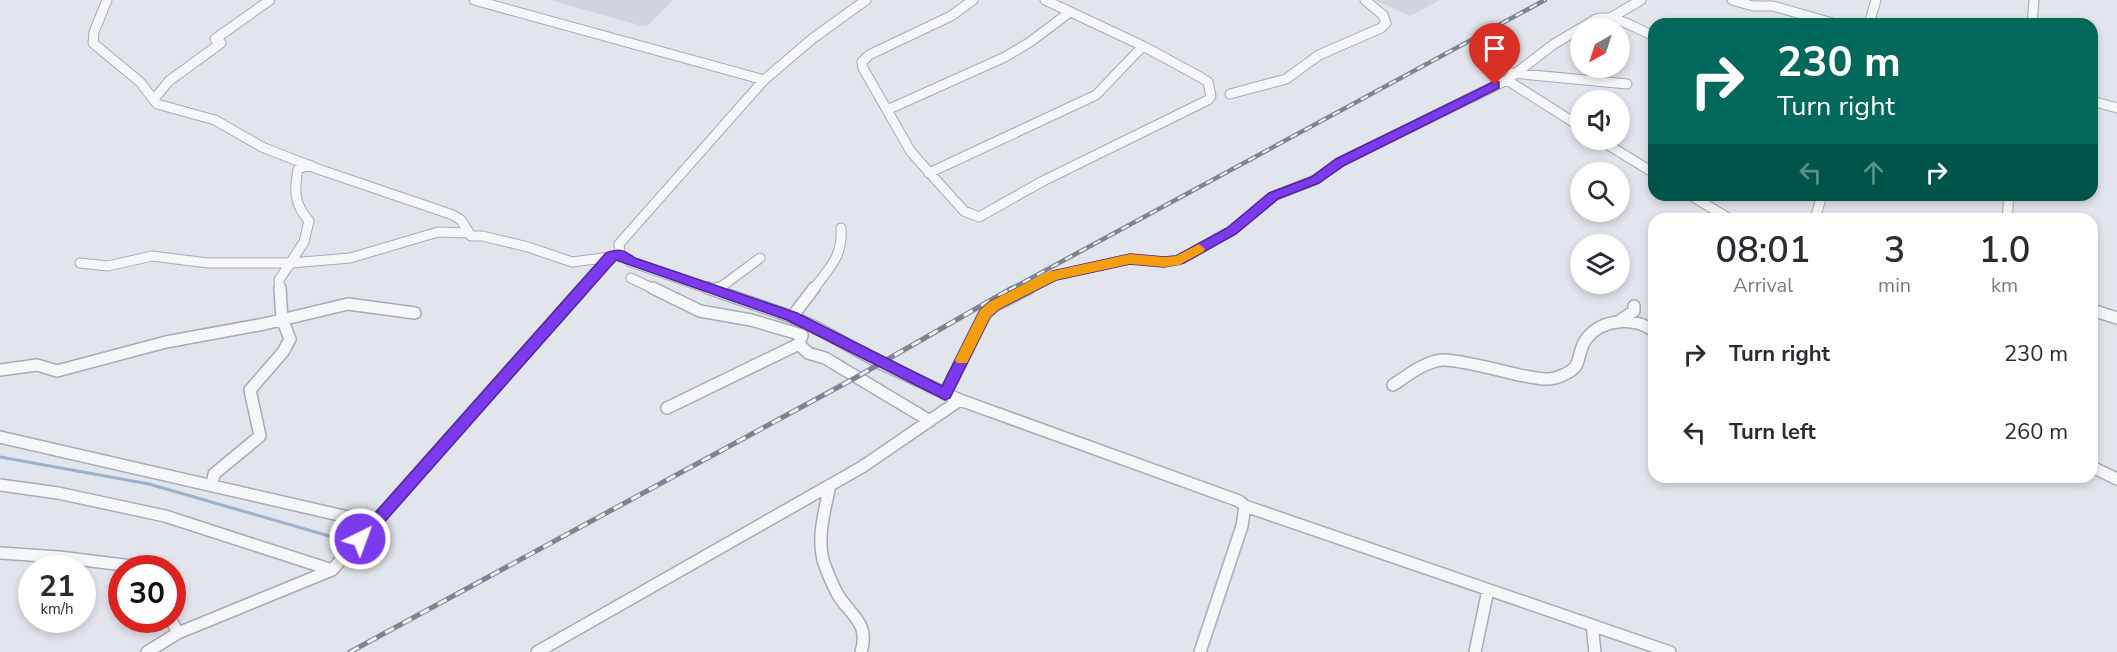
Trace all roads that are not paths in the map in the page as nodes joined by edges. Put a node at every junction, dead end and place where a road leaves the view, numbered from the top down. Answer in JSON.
{"nodes":[{"id":1,"x":107,"y":0,"type":"edge"},
{"id":2,"x":270,"y":0,"type":"edge"},
{"id":3,"x":474,"y":0,"type":"edge"},
{"id":4,"x":866,"y":0,"type":"edge"},
{"id":5,"x":973,"y":0,"type":"edge"},
{"id":6,"x":1046,"y":0,"type":"edge"},
{"id":7,"x":1365,"y":0,"type":"edge"},
{"id":8,"x":1641,"y":0,"type":"edge"},
{"id":9,"x":1732,"y":0,"type":"edge"},
{"id":10,"x":1876,"y":0,"type":"edge"},
{"id":11,"x":2034,"y":0,"type":"edge"},
{"id":12,"x":1071,"y":12,"type":"junction"},
{"id":13,"x":1610,"y":18,"type":"edge"},
{"id":14,"x":1815,"y":18,"type":"edge"},
{"id":15,"x":1871,"y":18,"type":"edge"},
{"id":16,"x":2032,"y":18,"type":"edge"},
{"id":17,"x":1630,"y":26,"type":"edge"},
{"id":18,"x":1648,"y":34,"type":"edge"},
{"id":19,"x":1570,"y":35,"type":"edge"},
{"id":20,"x":1143,"y":46,"type":"junction"},
{"id":21,"x":1510,"y":77,"type":"junction"},
{"id":22,"x":764,"y":80,"type":"junction"},
{"id":23,"x":1627,"y":84,"type":"dead end"},
{"id":24,"x":1230,"y":94,"type":"dead end"},
{"id":25,"x":155,"y":98,"type":"junction"},
{"id":26,"x":2098,"y":103,"type":"edge"},
{"id":27,"x":2117,"y":108,"type":"edge"},
{"id":28,"x":887,"y":110,"type":"junction"},
{"id":29,"x":1570,"y":119,"type":"edge"},
{"id":30,"x":1616,"y":150,"type":"edge"},
{"id":31,"x":310,"y":165,"type":"junction"},
{"id":32,"x":1648,"y":169,"type":"edge"},
{"id":33,"x":928,"y":173,"type":"junction"},
{"id":34,"x":1700,"y":201,"type":"edge"},
{"id":35,"x":1720,"y":213,"type":"edge"},
{"id":36,"x":841,"y":228,"type":"dead end"},
{"id":37,"x":468,"y":233,"type":"junction"},
{"id":38,"x":615,"y":255,"type":"junction"},
{"id":39,"x":760,"y":258,"type":"dead end"},
{"id":40,"x":80,"y":263,"type":"dead end"},
{"id":41,"x":291,"y":263,"type":"junction"},
{"id":42,"x":631,"y":278,"type":"dead end"},
{"id":43,"x":717,"y":290,"type":"junction"},
{"id":44,"x":1634,"y":306,"type":"dead end"},
{"id":45,"x":2098,"y":312,"type":"edge"},
{"id":46,"x":415,"y":314,"type":"dead end"},
{"id":47,"x":792,"y":316,"type":"junction"},
{"id":48,"x":2117,"y":318,"type":"edge"},
{"id":49,"x":282,"y":319,"type":"junction"},
{"id":50,"x":1622,"y":319,"type":"junction"},
{"id":51,"x":1648,"y":326,"type":"edge"},
{"id":52,"x":799,"y":344,"type":"junction"},
{"id":53,"x":0,"y":370,"type":"edge"},
{"id":54,"x":1393,"y":386,"type":"dead end"},
{"id":55,"x":945,"y":394,"type":"junction"},
{"id":56,"x":960,"y":400,"type":"junction"},
{"id":57,"x":668,"y":408,"type":"dead end"},
{"id":58,"x":930,"y":421,"type":"junction"},
{"id":59,"x":0,"y":437,"type":"edge"},
{"id":60,"x":2098,"y":470,"type":"edge"},
{"id":61,"x":2117,"y":479,"type":"edge"},
{"id":62,"x":0,"y":485,"type":"edge"},
{"id":63,"x":212,"y":485,"type":"junction"},
{"id":64,"x":830,"y":485,"type":"junction"},
{"id":65,"x":1245,"y":506,"type":"junction"},
{"id":66,"x":374,"y":523,"type":"junction"},
{"id":67,"x":0,"y":554,"type":"edge"},
{"id":68,"x":108,"y":563,"type":"edge"},
{"id":69,"x":332,"y":570,"type":"junction"},
{"id":70,"x":1488,"y":590,"type":"junction"},
{"id":71,"x":1592,"y":625,"type":"junction"},
{"id":72,"x":186,"y":630,"type":"edge"},
{"id":73,"x":178,"y":633,"type":"edge"},
{"id":74,"x":147,"y":652,"type":"edge"},
{"id":75,"x":537,"y":652,"type":"edge"},
{"id":76,"x":861,"y":652,"type":"edge"},
{"id":77,"x":1200,"y":652,"type":"edge"},
{"id":78,"x":1476,"y":652,"type":"edge"},
{"id":79,"x":1595,"y":652,"type":"edge"},
{"id":80,"x":1670,"y":652,"type":"edge"}],
"edges":[{"from":1,"to":25,"type":"street"},
{"from":2,"to":25,"type":"street"},
{"from":3,"to":22,"type":"street"},
{"from":4,"to":22,"type":"street"},
{"from":5,"to":28,"type":"street"},
{"from":6,"to":12,"type":"street"},
{"from":7,"to":24,"type":"street"},
{"from":8,"to":13,"type":"street"},
{"from":9,"to":14,"type":"street"},
{"from":10,"to":15,"type":"street"},
{"from":11,"to":16,"type":"street"},
{"from":12,"to":20,"type":"street"},
{"from":12,"to":28,"type":"street"},
{"from":17,"to":18,"type":"street"},
{"from":19,"to":21,"type":"street"},
{"from":20,"to":33,"type":"street"},
{"from":20,"to":33,"type":"street"},
{"from":21,"to":23,"type":"street"},
{"from":21,"to":29,"type":"street"},
{"from":21,"to":55,"type":"street"},
{"from":22,"to":38,"type":"street"},
{"from":25,"to":31,"type":"street"},
{"from":26,"to":27,"type":"street"},
{"from":28,"to":33,"type":"street"},
{"from":30,"to":32,"type":"street"},
{"from":31,"to":37,"type":"street"},
{"from":31,"to":41,"type":"street"},
{"from":34,"to":35,"type":"street"},
{"from":36,"to":47,"type":"street"},
{"from":37,"to":38,"type":"street"},
{"from":37,"to":41,"type":"street"},
{"from":38,"to":43,"type":"street"},
{"from":38,"to":66,"type":"street"},
{"from":39,"to":43,"type":"street"},
{"from":40,"to":41,"type":"street"},
{"from":41,"to":49,"type":"street"},
{"from":42,"to":52,"type":"street"},
{"from":43,"to":47,"type":"street"},
{"from":44,"to":50,"type":"street"},
{"from":45,"to":48,"type":"street"},
{"from":46,"to":49,"type":"street"},
{"from":47,"to":55,"type":"street"},
{"from":49,"to":53,"type":"street"},
{"from":49,"to":63,"type":"street"},
{"from":50,"to":51,"type":"street"},
{"from":50,"to":54,"type":"street"},
{"from":52,"to":57,"type":"street"},
{"from":52,"to":58,"type":"street"},
{"from":55,"to":56,"type":"street"},
{"from":56,"to":58,"type":"street"},
{"from":56,"to":65,"type":"street"},
{"from":58,"to":64,"type":"street"},
{"from":59,"to":63,"type":"street"},
{"from":60,"to":61,"type":"street"},
{"from":62,"to":69,"type":"street"},
{"from":63,"to":66,"type":"street"},
{"from":64,"to":75,"type":"street"},
{"from":64,"to":76,"type":"street"},
{"from":65,"to":70,"type":"street"},
{"from":65,"to":77,"type":"street"},
{"from":66,"to":69,"type":"street"},
{"from":67,"to":68,"type":"street"},
{"from":69,"to":72,"type":"street"},
{"from":70,"to":71,"type":"street"},
{"from":70,"to":78,"type":"street"},
{"from":71,"to":79,"type":"street"},
{"from":71,"to":80,"type":"street"},
{"from":73,"to":74,"type":"street"}]}
